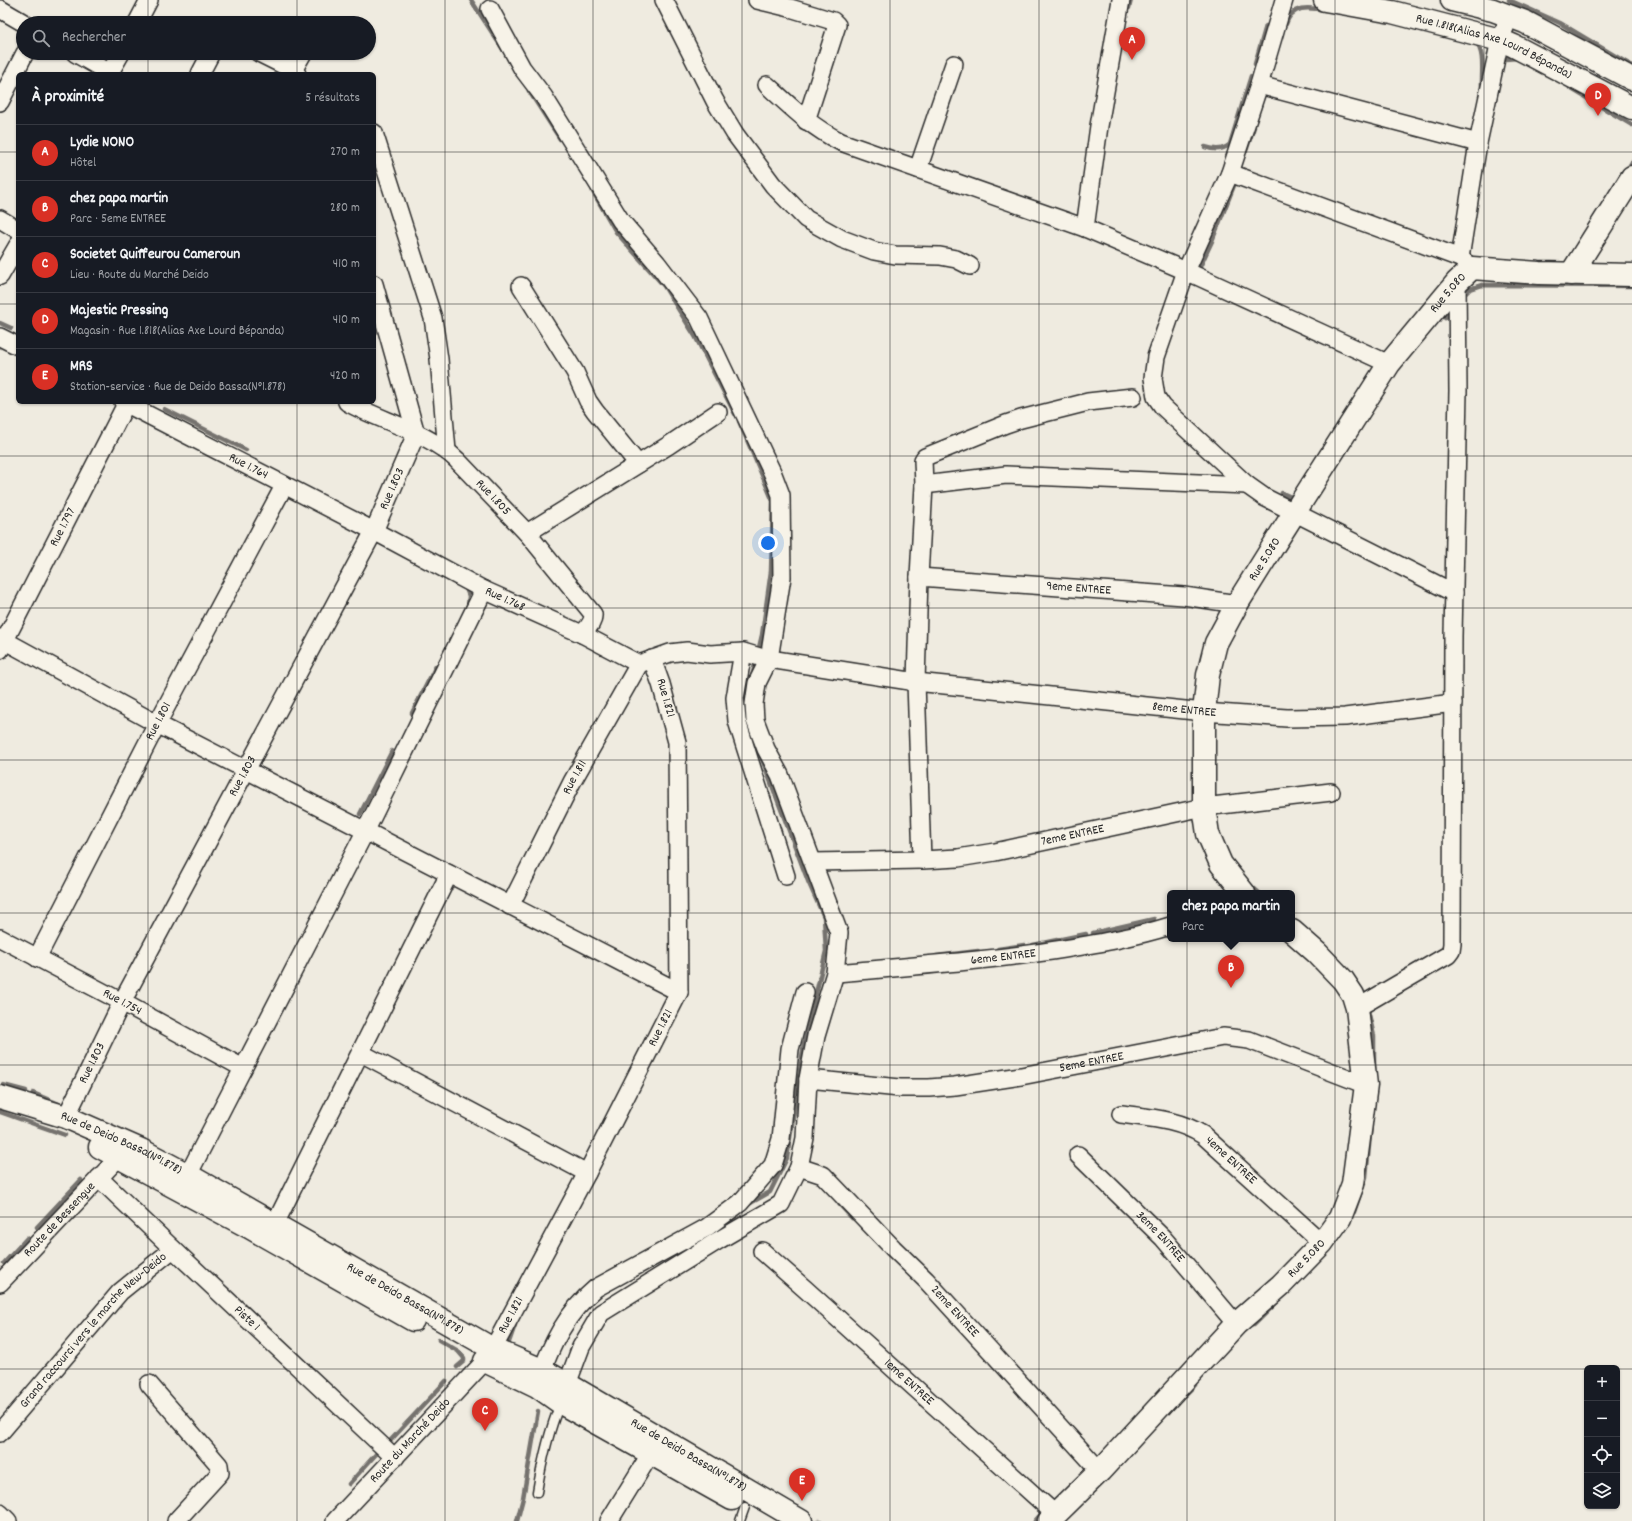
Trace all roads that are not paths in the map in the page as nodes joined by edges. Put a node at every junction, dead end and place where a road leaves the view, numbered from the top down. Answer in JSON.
{"nodes":[{"id":1,"x":149,"y":0,"type":"edge"},
{"id":2,"x":664,"y":0,"type":"edge"},
{"id":3,"x":757,"y":0,"type":"edge"},
{"id":4,"x":1121,"y":0,"type":"edge"},
{"id":5,"x":1284,"y":0,"type":"edge"},
{"id":6,"x":1324,"y":0,"type":"edge"},
{"id":7,"x":1452,"y":0,"type":"edge"},
{"id":8,"x":0,"y":9,"type":"edge"},
{"id":9,"x":490,"y":9,"type":"dead end"},
{"id":10,"x":141,"y":16,"type":"edge"},
{"id":11,"x":1510,"y":16,"type":"junction"},
{"id":12,"x":16,"y":18,"type":"edge"},
{"id":13,"x":1500,"y":40,"type":"junction"},
{"id":14,"x":21,"y":60,"type":"edge"},
{"id":15,"x":87,"y":60,"type":"edge"},
{"id":16,"x":117,"y":60,"type":"edge"},
{"id":17,"x":207,"y":60,"type":"edge"},
{"id":18,"x":271,"y":60,"type":"edge"},
{"id":19,"x":300,"y":60,"type":"edge"},
{"id":20,"x":954,"y":64,"type":"dead end"},
{"id":21,"x":107,"y":72,"type":"edge"},
{"id":22,"x":111,"y":72,"type":"edge"},
{"id":23,"x":201,"y":72,"type":"edge"},
{"id":24,"x":292,"y":72,"type":"edge"},
{"id":25,"x":294,"y":72,"type":"edge"},
{"id":26,"x":1632,"y":79,"type":"edge"},
{"id":27,"x":767,"y":85,"type":"dead end"},
{"id":28,"x":1259,"y":85,"type":"junction"},
{"id":29,"x":0,"y":102,"type":"edge"},
{"id":30,"x":1632,"y":108,"type":"edge"},
{"id":31,"x":806,"y":121,"type":"junction"},
{"id":32,"x":376,"y":139,"type":"edge"},
{"id":33,"x":1478,"y":143,"type":"junction"},
{"id":34,"x":918,"y":169,"type":"junction"},
{"id":35,"x":1230,"y":173,"type":"junction"},
{"id":36,"x":1632,"y":177,"type":"edge"},
{"id":37,"x":0,"y":219,"type":"edge"},
{"id":38,"x":1085,"y":228,"type":"junction"},
{"id":39,"x":16,"y":229,"type":"edge"},
{"id":40,"x":16,"y":248,"type":"edge"},
{"id":41,"x":970,"y":266,"type":"dead end"},
{"id":42,"x":1463,"y":269,"type":"junction"},
{"id":43,"x":1186,"y":271,"type":"junction"},
{"id":44,"x":1571,"y":274,"type":"junction"},
{"id":45,"x":0,"y":276,"type":"edge"},
{"id":46,"x":1632,"y":276,"type":"edge"},
{"id":47,"x":521,"y":286,"type":"dead end"},
{"id":48,"x":376,"y":291,"type":"edge"},
{"id":49,"x":0,"y":337,"type":"edge"},
{"id":50,"x":16,"y":345,"type":"edge"},
{"id":51,"x":1389,"y":364,"type":"junction"},
{"id":52,"x":1133,"y":397,"type":"dead end"},
{"id":53,"x":123,"y":404,"type":"edge"},
{"id":54,"x":126,"y":404,"type":"edge"},
{"id":55,"x":351,"y":404,"type":"edge"},
{"id":56,"x":718,"y":412,"type":"dead end"},
{"id":57,"x":416,"y":434,"type":"junction"},
{"id":58,"x":447,"y":451,"type":"junction"},
{"id":59,"x":638,"y":464,"type":"junction"},
{"id":60,"x":924,"y":485,"type":"junction"},
{"id":61,"x":1247,"y":485,"type":"junction"},
{"id":62,"x":284,"y":486,"type":"junction"},
{"id":63,"x":1295,"y":512,"type":"junction"},
{"id":64,"x":374,"y":531,"type":"junction"},
{"id":65,"x":527,"y":533,"type":"junction"},
{"id":66,"x":919,"y":577,"type":"junction"},
{"id":67,"x":484,"y":590,"type":"junction"},
{"id":68,"x":1454,"y":593,"type":"junction"},
{"id":69,"x":1237,"y":604,"type":"junction"},
{"id":70,"x":582,"y":634,"type":"junction"},
{"id":71,"x":2,"y":643,"type":"edge"},
{"id":72,"x":757,"y":656,"type":"junction"},
{"id":73,"x":645,"y":661,"type":"junction"},
{"id":74,"x":916,"y":682,"type":"junction"},
{"id":75,"x":1453,"y":703,"type":"junction"},
{"id":76,"x":1204,"y":712,"type":"junction"},
{"id":77,"x":157,"y":724,"type":"junction"},
{"id":78,"x":246,"y":769,"type":"junction"},
{"id":79,"x":1331,"y":792,"type":"dead end"},
{"id":80,"x":1204,"y":807,"type":"junction"},
{"id":81,"x":366,"y":830,"type":"junction"},
{"id":82,"x":922,"y":860,"type":"junction"},
{"id":83,"x":813,"y":862,"type":"junction"},
{"id":84,"x":449,"y":874,"type":"junction"},
{"id":85,"x":786,"y":876,"type":"dead end"},
{"id":86,"x":1242,"y":890,"type":"edge"},
{"id":87,"x":510,"y":906,"type":"junction"},
{"id":88,"x":1167,"y":927,"type":"edge"},
{"id":89,"x":1295,"y":934,"type":"edge"},
{"id":90,"x":0,"y":938,"type":"edge"},
{"id":91,"x":37,"y":958,"type":"junction"},
{"id":92,"x":835,"y":973,"type":"junction"},
{"id":93,"x":679,"y":992,"type":"junction"},
{"id":94,"x":805,"y":992,"type":"dead end"},
{"id":95,"x":122,"y":1002,"type":"junction"},
{"id":96,"x":1357,"y":1008,"type":"junction"},
{"id":97,"x":361,"y":1053,"type":"junction"},
{"id":98,"x":243,"y":1068,"type":"junction"},
{"id":99,"x":808,"y":1079,"type":"junction"},
{"id":100,"x":1366,"y":1085,"type":"junction"},
{"id":101,"x":0,"y":1097,"type":"edge"},
{"id":102,"x":0,"y":1109,"type":"edge"},
{"id":103,"x":1121,"y":1114,"type":"dead end"},
{"id":104,"x":66,"y":1117,"type":"junction"},
{"id":105,"x":1078,"y":1155,"type":"dead end"},
{"id":106,"x":119,"y":1157,"type":"junction"},
{"id":107,"x":799,"y":1167,"type":"junction"},
{"id":108,"x":587,"y":1173,"type":"junction"},
{"id":109,"x":188,"y":1175,"type":"junction"},
{"id":110,"x":99,"y":1178,"type":"junction"},
{"id":111,"x":275,"y":1224,"type":"junction"},
{"id":112,"x":1322,"y":1243,"type":"junction"},
{"id":113,"x":173,"y":1249,"type":"junction"},
{"id":114,"x":762,"y":1251,"type":"dead end"},
{"id":115,"x":0,"y":1283,"type":"edge"},
{"id":116,"x":1236,"y":1324,"type":"junction"},
{"id":117,"x":489,"y":1355,"type":"junction"},
{"id":118,"x":539,"y":1378,"type":"junction"},
{"id":119,"x":148,"y":1384,"type":"dead end"},
{"id":120,"x":564,"y":1393,"type":"junction"},
{"id":121,"x":0,"y":1433,"type":"edge"},
{"id":122,"x":651,"y":1453,"type":"junction"},
{"id":123,"x":396,"y":1458,"type":"junction"},
{"id":124,"x":1100,"y":1471,"type":"junction"},
{"id":125,"x":537,"y":1492,"type":"dead end"},
{"id":126,"x":0,"y":1513,"type":"edge"},
{"id":127,"x":756,"y":1513,"type":"edge"},
{"id":128,"x":1052,"y":1518,"type":"edge"},
{"id":129,"x":8,"y":1521,"type":"edge"},
{"id":130,"x":176,"y":1521,"type":"edge"},
{"id":131,"x":335,"y":1521,"type":"edge"},
{"id":132,"x":609,"y":1521,"type":"edge"},
{"id":133,"x":801,"y":1521,"type":"edge"}],
"edges":[{"from":1,"to":10,"type":"street"},
{"from":2,"to":41,"type":"street"},
{"from":3,"to":31,"type":"street"},
{"from":4,"to":38,"type":"street"},
{"from":5,"to":28,"type":"street"},
{"from":6,"to":13,"type":"main road","name":"Rue 1.818(Alias Axe Lourd Bépanda)"},
{"from":7,"to":11,"type":"main road","name":"Rue 1.818(Alias Axe Lourd Bépanda)"},
{"from":8,"to":12,"type":"street"},
{"from":9,"to":72,"type":"street"},
{"from":11,"to":13,"type":"street"},
{"from":11,"to":26,"type":"main road","name":"Rue 1.818(Alias Axe Lourd Bépanda)"},
{"from":13,"to":30,"type":"main road","name":"Rue 1.818(Alias Axe Lourd Bépanda)"},
{"from":13,"to":33,"type":"street"},
{"from":14,"to":29,"type":"street"},
{"from":15,"to":21,"type":"street"},
{"from":16,"to":22,"type":"street"},
{"from":17,"to":23,"type":"street"},
{"from":18,"to":24,"type":"street"},
{"from":19,"to":25,"type":"street"},
{"from":20,"to":34,"type":"street"},
{"from":27,"to":31,"type":"street"},
{"from":28,"to":33,"type":"street"},
{"from":28,"to":35,"type":"street"},
{"from":31,"to":34,"type":"street"},
{"from":32,"to":58,"type":"street"},
{"from":33,"to":42,"type":"street"},
{"from":34,"to":38,"type":"street"},
{"from":35,"to":42,"type":"street"},
{"from":35,"to":43,"type":"street"},
{"from":36,"to":44,"type":"main road"},
{"from":37,"to":39,"type":"street"},
{"from":38,"to":43,"type":"street"},
{"from":40,"to":45,"type":"street"},
{"from":42,"to":44,"type":"main road"},
{"from":42,"to":51,"type":"main road","name":"Rue 5.080"},
{"from":42,"to":68,"type":"street"},
{"from":43,"to":51,"type":"street"},
{"from":43,"to":61,"type":"street"},
{"from":44,"to":46,"type":"main road"},
{"from":47,"to":59,"type":"street"},
{"from":48,"to":57,"type":"street"},
{"from":49,"to":50,"type":"street"},
{"from":51,"to":63,"type":"main road","name":"Rue 5.080"},
{"from":52,"to":60,"type":"street"},
{"from":53,"to":71,"type":"street","name":"Rue 1.797"},
{"from":54,"to":62,"type":"street","name":"Rue 1.764"},
{"from":55,"to":57,"type":"street","name":"Rue 1.805"},
{"from":56,"to":59,"type":"street"},
{"from":57,"to":58,"type":"street","name":"Rue 1.805"},
{"from":57,"to":64,"type":"street","name":"Rue 1.803"},
{"from":58,"to":65,"type":"street","name":"Rue 1.805"},
{"from":59,"to":65,"type":"street"},
{"from":60,"to":61,"type":"street"},
{"from":60,"to":66,"type":"street"},
{"from":61,"to":63,"type":"street"},
{"from":62,"to":64,"type":"street","name":"Rue 1.764"},
{"from":62,"to":77,"type":"street","name":"Rue 1.801"},
{"from":63,"to":68,"type":"street"},
{"from":63,"to":69,"type":"main road","name":"Rue 5.080"},
{"from":64,"to":67,"type":"street","name":"Rue 1.768"},
{"from":64,"to":78,"type":"street","name":"Rue 1.803"},
{"from":65,"to":70,"type":"street","name":"Rue 1.805"},
{"from":66,"to":69,"type":"street","name":"9eme ENTREE"},
{"from":66,"to":74,"type":"street"},
{"from":67,"to":70,"type":"street","name":"Rue 1.768"},
{"from":67,"to":81,"type":"street"},
{"from":68,"to":75,"type":"street"},
{"from":69,"to":76,"type":"main road","name":"Rue 5.080"},
{"from":70,"to":73,"type":"street","name":"Rue 1.768"},
{"from":71,"to":77,"type":"street"},
{"from":72,"to":73,"type":"street","name":"8eme ENTREE"},
{"from":72,"to":74,"type":"street","name":"8eme ENTREE"},
{"from":72,"to":83,"type":"street"},
{"from":72,"to":85,"type":"street"},
{"from":73,"to":87,"type":"street","name":"Rue 1.811"},
{"from":73,"to":93,"type":"street","name":"Rue 1.821"},
{"from":74,"to":76,"type":"street","name":"8eme ENTREE"},
{"from":74,"to":82,"type":"street"},
{"from":75,"to":76,"type":"street","name":"8eme ENTREE"},
{"from":75,"to":96,"type":"street"},
{"from":76,"to":80,"type":"main road","name":"Rue 5.080"},
{"from":77,"to":78,"type":"street"},
{"from":77,"to":91,"type":"street","name":"Rue 1.801"},
{"from":78,"to":81,"type":"street"},
{"from":78,"to":95,"type":"street","name":"Rue 1.803"},
{"from":79,"to":80,"type":"street","name":"7eme ENTREE"},
{"from":80,"to":82,"type":"street","name":"7eme ENTREE"},
{"from":80,"to":86,"type":"main road","name":"Rue 5.080"},
{"from":81,"to":84,"type":"street"},
{"from":81,"to":98,"type":"street"},
{"from":82,"to":83,"type":"street","name":"7eme ENTREE"},
{"from":83,"to":92,"type":"street"},
{"from":84,"to":87,"type":"street"},
{"from":84,"to":97,"type":"street"},
{"from":87,"to":93,"type":"street"},
{"from":88,"to":92,"type":"street","name":"6eme ENTREE"},
{"from":89,"to":96,"type":"main road","name":"Rue 5.080"},
{"from":90,"to":91,"type":"street","name":"Rue 1.754"},
{"from":91,"to":95,"type":"street","name":"Rue 1.754"},
{"from":92,"to":99,"type":"street"},
{"from":93,"to":108,"type":"street","name":"Rue 1.821"},
{"from":94,"to":118,"type":"street"},
{"from":95,"to":98,"type":"street","name":"Rue 1.754"},
{"from":95,"to":104,"type":"street","name":"Rue 1.803"},
{"from":96,"to":100,"type":"main road","name":"Rue 5.080"},
{"from":97,"to":108,"type":"street"},
{"from":97,"to":111,"type":"street"},
{"from":98,"to":109,"type":"street"},
{"from":99,"to":100,"type":"street","name":"5eme ENTREE"},
{"from":99,"to":107,"type":"street"},
{"from":100,"to":112,"type":"main road","name":"Rue 5.080"},
{"from":101,"to":104,"type":"main road","name":"Rue de Deido Bassa(N°1.878)"},
{"from":102,"to":106,"type":"main road","name":"Rue de Deido Bassa(N°1.878)"},
{"from":103,"to":112,"type":"street","name":"4eme ENTREE"},
{"from":104,"to":109,"type":"main road","name":"Rue de Deido Bassa(N°1.878)"},
{"from":105,"to":116,"type":"street","name":"3eme ENTREE"},
{"from":106,"to":110,"type":"street","name":"Route de Bessengue"},
{"from":106,"to":117,"type":"main road","name":"Rue de Deido Bassa(N°1.878)"},
{"from":107,"to":120,"type":"street"},
{"from":107,"to":124,"type":"street","name":"2eme ENTREE"},
{"from":108,"to":117,"type":"street","name":"Rue 1.821"},
{"from":109,"to":111,"type":"main road","name":"Rue de Deido Bassa(N°1.878)"},
{"from":110,"to":113,"type":"street","name":"Piste 1"},
{"from":110,"to":115,"type":"street","name":"Route de Bessengue"},
{"from":111,"to":117,"type":"main road","name":"Rue de Deido Bassa(N°1.878)"},
{"from":112,"to":116,"type":"main road","name":"Rue 5.080"},
{"from":113,"to":121,"type":"street","name":"Grand raccourci vers le marche New-Deido"},
{"from":113,"to":123,"type":"street","name":"Piste 1"},
{"from":114,"to":128,"type":"street","name":"1eme ENTREE"},
{"from":116,"to":124,"type":"main road","name":"Rue 5.080"},
{"from":117,"to":118,"type":"main road","name":"Rue de Deido Bassa(N°1.878)"},
{"from":117,"to":123,"type":"street","name":"Route du Marché Deido"},
{"from":118,"to":120,"type":"main road","name":"Rue de Deido Bassa(N°1.878)"},
{"from":119,"to":130,"type":"street"},
{"from":120,"to":122,"type":"main road","name":"Rue de Deido Bassa(N°1.878)"},
{"from":120,"to":125,"type":"lane"},
{"from":120,"to":127,"type":"main road","name":"Rue de Deido Bassa(N°1.878)"},
{"from":122,"to":127,"type":"main road","name":"Rue de Deido Bassa(N°1.878)"},
{"from":122,"to":132,"type":"street"},
{"from":123,"to":131,"type":"street","name":"Route du Marché Deido"},
{"from":124,"to":128,"type":"main road","name":"Rue 5.080"},
{"from":126,"to":129,"type":"street"},
{"from":127,"to":133,"type":"main road","name":"Rue de Deido Bassa(N°1.878)"}]}
